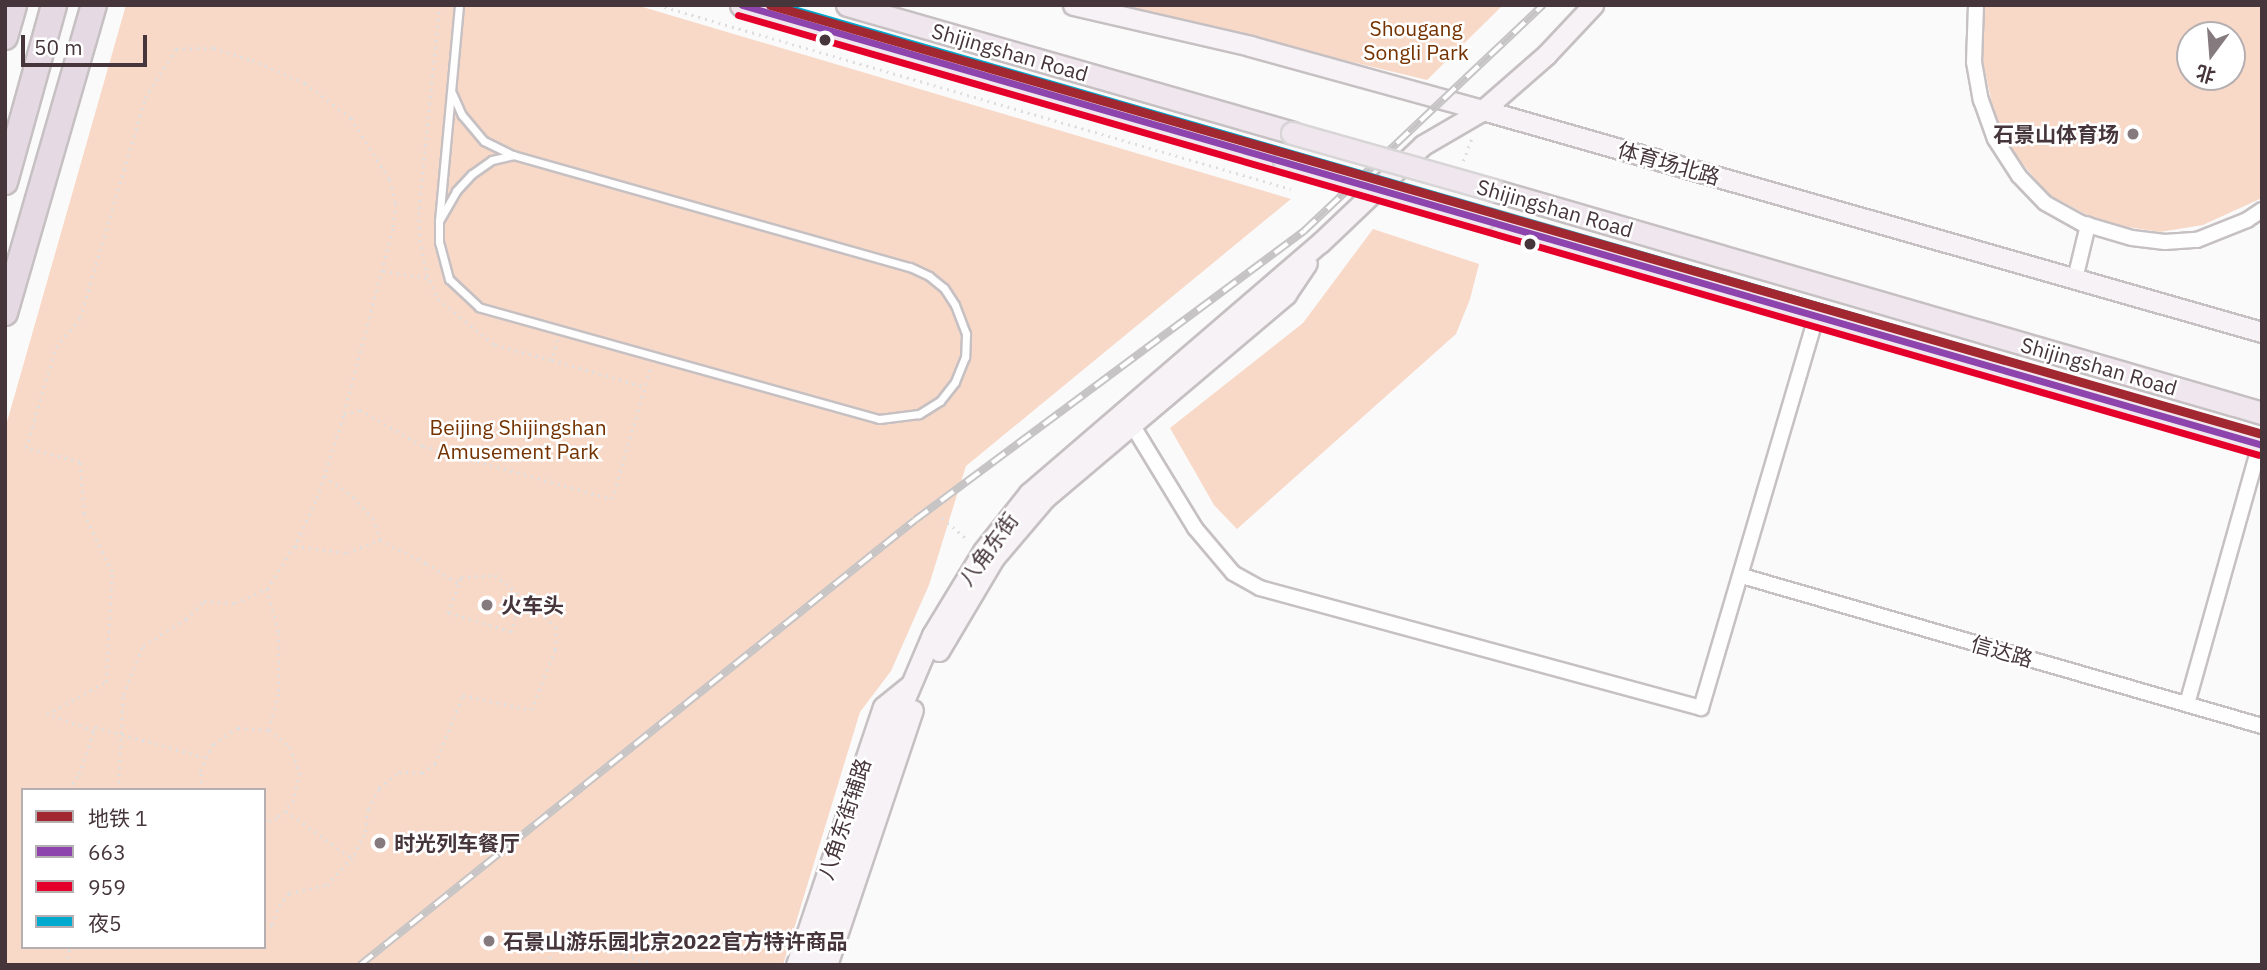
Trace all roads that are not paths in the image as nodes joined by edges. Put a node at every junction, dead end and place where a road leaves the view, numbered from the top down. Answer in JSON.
{"nodes":[{"id":1,"x":14,"y":5,"type":"edge"},
{"id":2,"x":54,"y":5,"type":"edge"},
{"id":3,"x":94,"y":5,"type":"edge"},
{"id":4,"x":459,"y":5,"type":"edge"},
{"id":5,"x":741,"y":5,"type":"edge"},
{"id":6,"x":847,"y":5,"type":"edge"},
{"id":7,"x":1073,"y":5,"type":"edge"},
{"id":8,"x":1593,"y":5,"type":"edge"},
{"id":9,"x":1976,"y":5,"type":"edge"},
{"id":10,"x":5,"y":37,"type":"edge"},
{"id":11,"x":451,"y":91,"type":"junction"},
{"id":12,"x":1483,"y":110,"type":"junction"},
{"id":13,"x":513,"y":155,"type":"junction"},
{"id":14,"x":5,"y":182,"type":"edge"},
{"id":15,"x":2262,"y":210,"type":"edge"},
{"id":16,"x":439,"y":221,"type":"junction"},
{"id":17,"x":2088,"y":225,"type":"junction"},
{"id":18,"x":1320,"y":243,"type":"junction"},
{"id":19,"x":2075,"y":279,"type":"junction"},
{"id":20,"x":5,"y":313,"type":"edge"},
{"id":21,"x":1817,"y":315,"type":"junction"},
{"id":22,"x":2262,"y":332,"type":"edge"},
{"id":23,"x":2262,"y":413,"type":"edge"},
{"id":24,"x":1131,"y":422,"type":"junction"},
{"id":25,"x":2261,"y":444,"type":"edge"},
{"id":26,"x":1742,"y":576,"type":"junction"},
{"id":27,"x":909,"y":685,"type":"junction"},
{"id":28,"x":2187,"y":704,"type":"junction"},
{"id":29,"x":2262,"y":726,"type":"edge"},
{"id":30,"x":796,"y":965,"type":"edge"},
{"id":31,"x":813,"y":965,"type":"edge"},
{"id":32,"x":827,"y":965,"type":"edge"}],
"edges":[{"from":1,"to":10,"type":"highway"},
{"from":2,"to":14,"type":"highway"},
{"from":3,"to":20,"type":"highway"},
{"from":4,"to":11,"type":"lane"},
{"from":5,"to":21,"type":"main road","name":"Shijingshan Road","bridge":true},
{"from":6,"to":23,"type":"main road","name":"Shijingshan Road","bridge":true},
{"from":7,"to":12,"type":"street","name":"体育场北路"},
{"from":8,"to":12,"type":"street","name":"八角东街"},
{"from":9,"to":17,"type":"street"},
{"from":11,"to":13,"type":"lane"},
{"from":11,"to":16,"type":"lane"},
{"from":12,"to":18,"type":"street","name":"八角东街"},
{"from":12,"to":19,"type":"street","name":"体育场北路"},
{"from":13,"to":16,"type":"lane"},
{"from":13,"to":16,"type":"lane"},
{"from":15,"to":17,"type":"street"},
{"from":17,"to":19,"type":"street"},
{"from":18,"to":24,"type":"street","name":"八角东街"},
{"from":18,"to":27,"type":"street","name":"八角东街"},
{"from":19,"to":22,"type":"street","name":"体育场北路"},
{"from":21,"to":25,"type":"main road","name":"Shijingshan Road"},
{"from":21,"to":26,"type":"street"},
{"from":24,"to":26,"type":"street"},
{"from":24,"to":32,"type":"street","name":"八角东街"},
{"from":25,"to":28,"type":"street"},
{"from":26,"to":28,"type":"street","name":"信达路"},
{"from":27,"to":30,"type":"street","name":"八角东街辅路"},
{"from":27,"to":31,"type":"street","name":"八角东街"},
{"from":28,"to":29,"type":"street","name":"信达路"}]}
